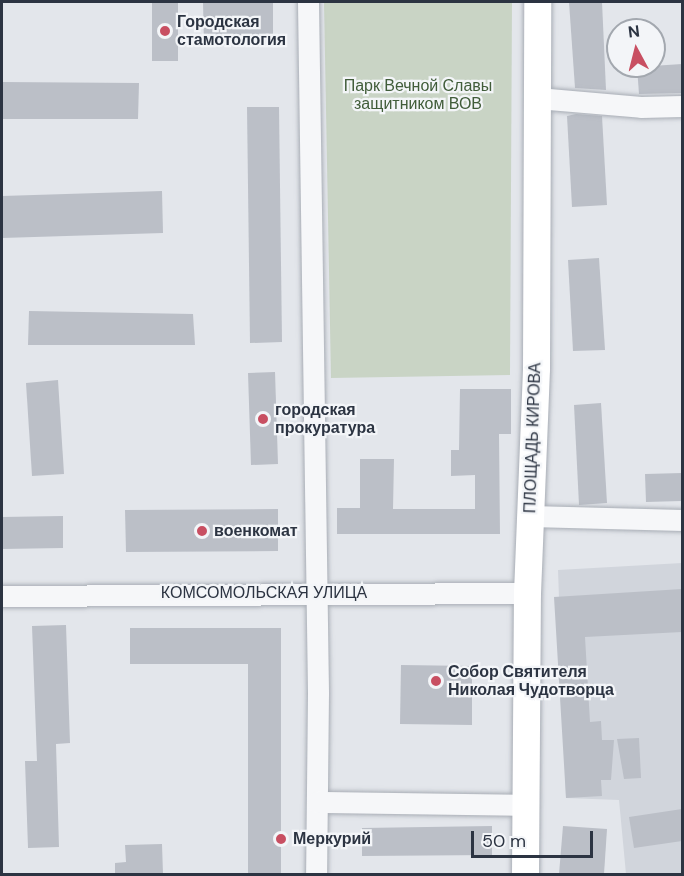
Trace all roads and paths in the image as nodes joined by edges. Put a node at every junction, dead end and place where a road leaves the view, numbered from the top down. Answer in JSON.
{"nodes":[{"id":1,"x":308,"y":2,"type":"edge"},
{"id":2,"x":537,"y":2,"type":"edge"},
{"id":3,"x":537,"y":98,"type":"junction"},
{"id":4,"x":682,"y":106,"type":"edge"},
{"id":5,"x":531,"y":516,"type":"junction"},
{"id":6,"x":682,"y":520,"type":"edge"},
{"id":7,"x":316,"y":593,"type":"junction"},
{"id":8,"x":527,"y":593,"type":"junction"},
{"id":9,"x":2,"y":596,"type":"edge"},
{"id":10,"x":317,"y":802,"type":"junction"},
{"id":11,"x":525,"y":805,"type":"junction"},
{"id":12,"x":316,"y":874,"type":"edge"},
{"id":13,"x":525,"y":874,"type":"edge"}],
"edges":[{"from":1,"to":7,"type":"street"},
{"from":2,"to":3,"type":"main road","name":"ПЛОЩАДЬ КИРОВА"},
{"from":3,"to":4,"type":"street"},
{"from":3,"to":5,"type":"main road","name":"ПЛОЩАДЬ КИРОВА"},
{"from":5,"to":6,"type":"street"},
{"from":5,"to":8,"type":"main road","name":"ПЛОЩАДЬ КИРОВА"},
{"from":7,"to":8,"type":"street","name":"КОМСОМОЛЬСКАЯ УЛИЦА"},
{"from":7,"to":9,"type":"street","name":"КОМСОМОЛЬСКАЯ УЛИЦА"},
{"from":7,"to":10,"type":"street"},
{"from":8,"to":11,"type":"main road","name":"ПЛОЩАДЬ КИРОВА"},
{"from":10,"to":11,"type":"street"},
{"from":10,"to":12,"type":"street"},
{"from":11,"to":13,"type":"main road","name":"ПЛОЩАДЬ КИРОВА"}]}
